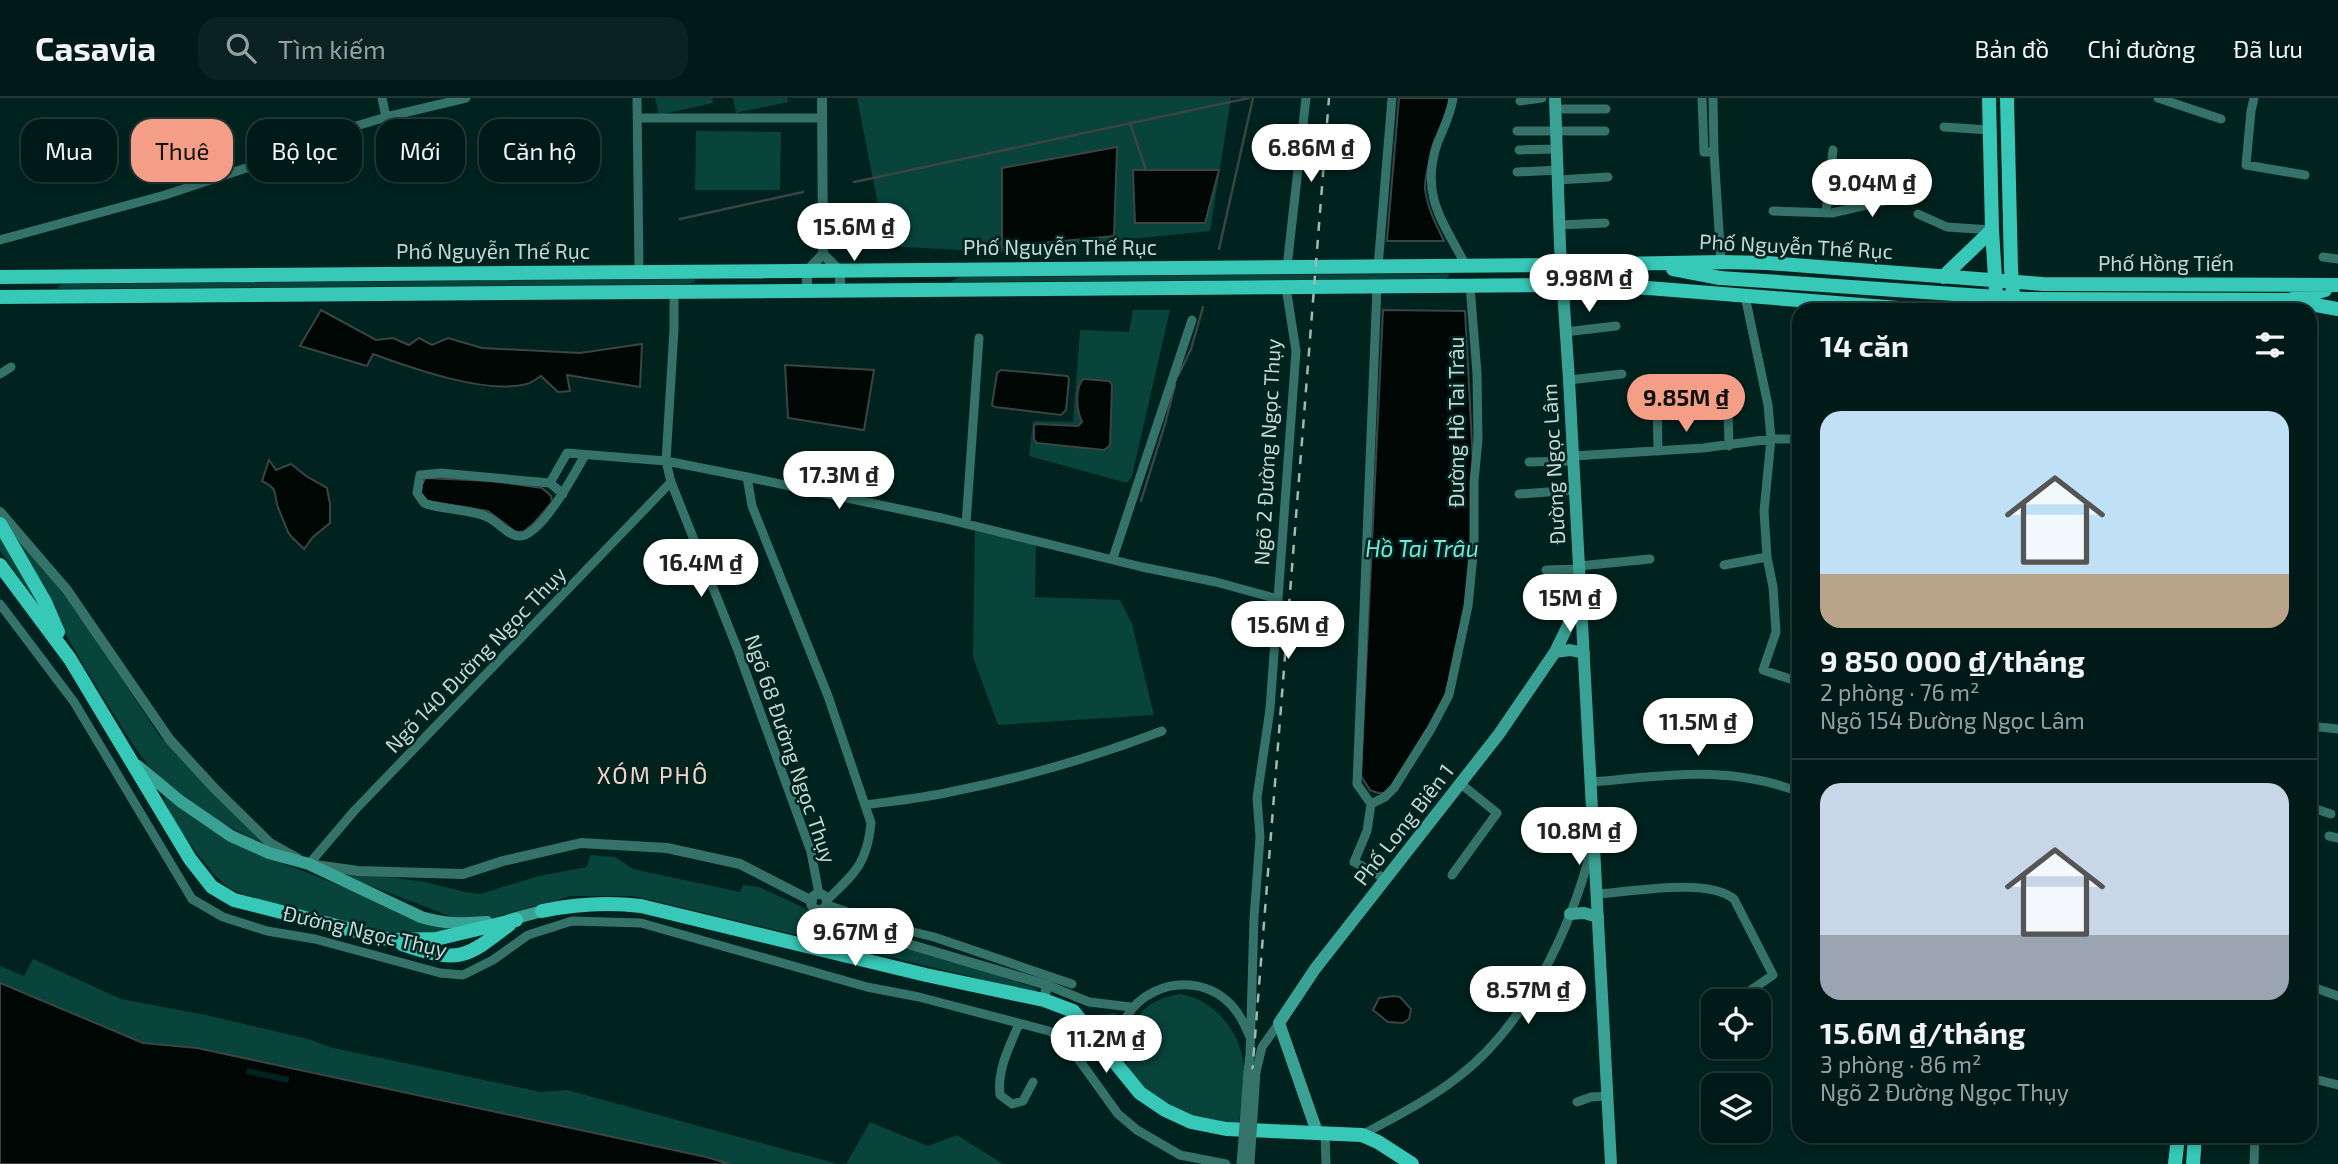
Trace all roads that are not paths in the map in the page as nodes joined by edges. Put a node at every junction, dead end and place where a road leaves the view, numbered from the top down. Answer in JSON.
{"nodes":[{"id":1,"x":382,"y":98,"type":"edge"},
{"id":2,"x":466,"y":98,"type":"edge"},
{"id":3,"x":637,"y":98,"type":"edge"},
{"id":4,"x":822,"y":98,"type":"edge"},
{"id":5,"x":1306,"y":98,"type":"edge"},
{"id":6,"x":1392,"y":98,"type":"edge"},
{"id":7,"x":1454,"y":98,"type":"edge"},
{"id":8,"x":1542,"y":98,"type":"edge"},
{"id":9,"x":1702,"y":98,"type":"edge"},
{"id":10,"x":1713,"y":98,"type":"edge"},
{"id":11,"x":1989,"y":98,"type":"edge"},
{"id":12,"x":2007,"y":98,"type":"edge"},
{"id":13,"x":2158,"y":98,"type":"edge"},
{"id":14,"x":2254,"y":98,"type":"edge"},
{"id":15,"x":1520,"y":101,"type":"dead end"},
{"id":16,"x":1555,"y":103,"type":"edge"},
{"id":17,"x":1606,"y":109,"type":"dead end"},
{"id":18,"x":386,"y":117,"type":"junction"},
{"id":19,"x":638,"y":118,"type":"junction"},
{"id":20,"x":822,"y":118,"type":"junction"},
{"id":21,"x":2221,"y":119,"type":"dead end"},
{"id":22,"x":1944,"y":127,"type":"dead end"},
{"id":23,"x":1990,"y":130,"type":"junction"},
{"id":24,"x":1517,"y":131,"type":"dead end"},
{"id":25,"x":1557,"y":131,"type":"junction"},
{"id":26,"x":1605,"y":131,"type":"dead end"},
{"id":27,"x":1558,"y":149,"type":"junction"},
{"id":28,"x":1519,"y":150,"type":"dead end"},
{"id":29,"x":1833,"y":150,"type":"dead end"},
{"id":30,"x":1714,"y":152,"type":"junction"},
{"id":31,"x":1517,"y":172,"type":"dead end"},
{"id":32,"x":1558,"y":175,"type":"junction"},
{"id":33,"x":2305,"y":175,"type":"dead end"},
{"id":34,"x":1608,"y":177,"type":"dead end"},
{"id":35,"x":1905,"y":196,"type":"dead end"},
{"id":36,"x":1773,"y":211,"type":"dead end"},
{"id":37,"x":1826,"y":213,"type":"junction"},
{"id":38,"x":1918,"y":214,"type":"dead end"},
{"id":39,"x":1605,"y":223,"type":"dead end"},
{"id":40,"x":1559,"y":225,"type":"junction"},
{"id":41,"x":1992,"y":230,"type":"junction"},
{"id":42,"x":0,"y":240,"type":"edge"},
{"id":43,"x":824,"y":254,"type":"junction"},
{"id":44,"x":2323,"y":257,"type":"dead end"},
{"id":45,"x":2338,"y":259,"type":"edge"},
{"id":46,"x":1721,"y":262,"type":"junction"},
{"id":47,"x":1648,"y":264,"type":"junction"},
{"id":48,"x":1561,"y":265,"type":"junction"},
{"id":49,"x":1466,"y":266,"type":"junction"},
{"id":50,"x":1287,"y":267,"type":"junction"},
{"id":51,"x":1378,"y":267,"type":"junction"},
{"id":52,"x":807,"y":271,"type":"junction"},
{"id":53,"x":840,"y":271,"type":"junction"},
{"id":54,"x":639,"y":272,"type":"junction"},
{"id":55,"x":0,"y":277,"type":"edge"},
{"id":56,"x":1943,"y":277,"type":"junction"},
{"id":57,"x":1720,"y":278,"type":"junction"},
{"id":58,"x":1994,"y":281,"type":"junction"},
{"id":59,"x":2011,"y":283,"type":"junction"},
{"id":60,"x":1562,"y":285,"type":"junction"},
{"id":61,"x":1470,"y":286,"type":"junction"},
{"id":62,"x":2338,"y":286,"type":"edge"},
{"id":63,"x":1286,"y":287,"type":"junction"},
{"id":64,"x":1377,"y":287,"type":"junction"},
{"id":65,"x":1648,"y":288,"type":"junction"},
{"id":66,"x":840,"y":290,"type":"junction"},
{"id":67,"x":807,"y":291,"type":"junction"},
{"id":68,"x":674,"y":292,"type":"junction"},
{"id":69,"x":1745,"y":296,"type":"junction"},
{"id":70,"x":0,"y":297,"type":"edge"},
{"id":71,"x":2289,"y":300,"type":"junction"},
{"id":72,"x":1834,"y":303,"type":"edge"},
{"id":73,"x":1996,"y":303,"type":"edge"},
{"id":74,"x":2013,"y":303,"type":"edge"},
{"id":75,"x":2304,"y":303,"type":"edge"},
{"id":76,"x":2317,"y":306,"type":"edge"},
{"id":77,"x":2338,"y":310,"type":"edge"},
{"id":78,"x":2317,"y":313,"type":"edge"},
{"id":79,"x":1192,"y":320,"type":"dead end"},
{"id":80,"x":1616,"y":326,"type":"dead end"},
{"id":81,"x":1565,"y":331,"type":"junction"},
{"id":82,"x":979,"y":338,"type":"dead end"},
{"id":83,"x":11,"y":367,"type":"dead end"},
{"id":84,"x":0,"y":374,"type":"edge"},
{"id":85,"x":1622,"y":374,"type":"dead end"},
{"id":86,"x":1569,"y":380,"type":"junction"},
{"id":87,"x":1657,"y":394,"type":"dead end"},
{"id":88,"x":1658,"y":408,"type":"junction"},
{"id":89,"x":1771,"y":439,"type":"junction"},
{"id":90,"x":1792,"y":439,"type":"edge"},
{"id":91,"x":1729,"y":446,"type":"junction"},
{"id":92,"x":1658,"y":451,"type":"junction"},
{"id":93,"x":585,"y":455,"type":"junction"},
{"id":94,"x":1573,"y":458,"type":"junction"},
{"id":95,"x":666,"y":461,"type":"junction"},
{"id":96,"x":1529,"y":462,"type":"dead end"},
{"id":97,"x":747,"y":477,"type":"junction"},
{"id":98,"x":671,"y":482,"type":"junction"},
{"id":99,"x":550,"y":483,"type":"junction"},
{"id":100,"x":1575,"y":490,"type":"junction"},
{"id":101,"x":563,"y":494,"type":"junction"},
{"id":102,"x":1518,"y":494,"type":"dead end"},
{"id":103,"x":0,"y":512,"type":"edge"},
{"id":104,"x":0,"y":524,"type":"edge"},
{"id":105,"x":966,"y":524,"type":"junction"},
{"id":106,"x":1767,"y":557,"type":"junction"},
{"id":107,"x":1113,"y":558,"type":"junction"},
{"id":108,"x":1650,"y":559,"type":"dead end"},
{"id":109,"x":0,"y":565,"type":"edge"},
{"id":110,"x":1724,"y":565,"type":"dead end"},
{"id":111,"x":1579,"y":568,"type":"junction"},
{"id":112,"x":1546,"y":570,"type":"dead end"},
{"id":113,"x":1278,"y":599,"type":"junction"},
{"id":114,"x":1581,"y":599,"type":"junction"},
{"id":115,"x":0,"y":604,"type":"edge"},
{"id":116,"x":1555,"y":652,"type":"junction"},
{"id":117,"x":1584,"y":653,"type":"junction"},
{"id":118,"x":70,"y":659,"type":"junction"},
{"id":119,"x":1792,"y":680,"type":"edge"},
{"id":120,"x":2317,"y":727,"type":"edge"},
{"id":121,"x":2338,"y":729,"type":"edge"},
{"id":122,"x":1162,"y":732,"type":"dead end"},
{"id":123,"x":127,"y":756,"type":"junction"},
{"id":124,"x":1591,"y":782,"type":"junction"},
{"id":125,"x":1461,"y":784,"type":"junction"},
{"id":126,"x":1792,"y":790,"type":"edge"},
{"id":127,"x":865,"y":804,"type":"junction"},
{"id":128,"x":1371,"y":804,"type":"junction"},
{"id":129,"x":2317,"y":809,"type":"edge"},
{"id":130,"x":2331,"y":814,"type":"dead end"},
{"id":131,"x":1594,"y":839,"type":"junction"},
{"id":132,"x":309,"y":864,"type":"junction"},
{"id":133,"x":1452,"y":875,"type":"dead end"},
{"id":134,"x":1386,"y":879,"type":"junction"},
{"id":135,"x":1597,"y":894,"type":"junction"},
{"id":136,"x":821,"y":902,"type":"junction"},
{"id":137,"x":542,"y":911,"type":"joint"},
{"id":138,"x":1570,"y":914,"type":"junction"},
{"id":139,"x":1598,"y":917,"type":"junction"},
{"id":140,"x":516,"y":920,"type":"junction"},
{"id":141,"x":391,"y":940,"type":"junction"},
{"id":142,"x":461,"y":956,"type":"junction"},
{"id":143,"x":463,"y":975,"type":"junction"},
{"id":144,"x":1072,"y":984,"type":"dead end"},
{"id":145,"x":2317,"y":988,"type":"edge"},
{"id":146,"x":1755,"y":989,"type":"edge"},
{"id":147,"x":1045,"y":992,"type":"junction"},
{"id":148,"x":2338,"y":996,"type":"edge"},
{"id":149,"x":1089,"y":1002,"type":"junction"},
{"id":150,"x":1132,"y":1007,"type":"junction"},
{"id":151,"x":1073,"y":1011,"type":"junction"},
{"id":152,"x":1279,"y":1023,"type":"junction"},
{"id":153,"x":1019,"y":1024,"type":"junction"},
{"id":154,"x":1250,"y":1037,"type":"junction"},
{"id":155,"x":1252,"y":1072,"type":"junction"},
{"id":156,"x":1122,"y":1073,"type":"junction"},
{"id":157,"x":2317,"y":1080,"type":"edge"},
{"id":158,"x":1033,"y":1082,"type":"dead end"},
{"id":159,"x":2338,"y":1085,"type":"edge"},
{"id":160,"x":1608,"y":1096,"type":"junction"},
{"id":161,"x":1577,"y":1102,"type":"dead end"},
{"id":162,"x":1321,"y":1132,"type":"junction"},
{"id":163,"x":1362,"y":1135,"type":"junction"},
{"id":164,"x":2177,"y":1143,"type":"edge"},
{"id":165,"x":2195,"y":1143,"type":"edge"},
{"id":166,"x":2255,"y":1143,"type":"edge"},
{"id":167,"x":1226,"y":1164,"type":"edge"},
{"id":168,"x":1241,"y":1164,"type":"edge"},
{"id":169,"x":1250,"y":1164,"type":"edge"},
{"id":170,"x":1326,"y":1164,"type":"edge"},
{"id":171,"x":1412,"y":1164,"type":"edge"},
{"id":172,"x":1611,"y":1164,"type":"edge"},
{"id":173,"x":2175,"y":1164,"type":"edge"},
{"id":174,"x":2193,"y":1164,"type":"edge"},
{"id":175,"x":2254,"y":1164,"type":"edge"}],
"edges":[{"from":1,"to":18,"type":"street"},
{"from":2,"to":18,"type":"street"},
{"from":3,"to":19,"type":"street"},
{"from":4,"to":20,"type":"street"},
{"from":5,"to":50,"type":"street"},
{"from":6,"to":51,"type":"street"},
{"from":7,"to":49,"type":"street"},
{"from":8,"to":15,"type":"street"},
{"from":9,"to":30,"type":"street"},
{"from":10,"to":30,"type":"street"},
{"from":11,"to":23,"type":"main road"},
{"from":12,"to":59,"type":"main road"},
{"from":13,"to":21,"type":"street"},
{"from":14,"to":33,"type":"street"},
{"from":16,"to":17,"type":"street"},
{"from":16,"to":25,"type":"main road","name":"Đường Ngọc Lâm"},
{"from":18,"to":42,"type":"street"},
{"from":19,"to":20,"type":"street"},
{"from":19,"to":54,"type":"street"},
{"from":20,"to":43,"type":"street"},
{"from":22,"to":23,"type":"street"},
{"from":23,"to":41,"type":"main road"},
{"from":24,"to":25,"type":"street"},
{"from":25,"to":26,"type":"street"},
{"from":25,"to":27,"type":"main road","name":"Đường Ngọc Lâm"},
{"from":27,"to":28,"type":"street"},
{"from":27,"to":32,"type":"main road","name":"Đường Ngọc Lâm"},
{"from":29,"to":37,"type":"street"},
{"from":30,"to":46,"type":"street"},
{"from":31,"to":32,"type":"street"},
{"from":32,"to":34,"type":"street"},
{"from":32,"to":40,"type":"main road","name":"Đường Ngọc Lâm"},
{"from":35,"to":37,"type":"street"},
{"from":36,"to":37,"type":"street"},
{"from":38,"to":41,"type":"street"},
{"from":39,"to":40,"type":"street"},
{"from":40,"to":48,"type":"main road","name":"Đường Ngọc Lâm"},
{"from":41,"to":56,"type":"main road"},
{"from":41,"to":58,"type":"main road"},
{"from":43,"to":52,"type":"street"},
{"from":43,"to":53,"type":"street"},
{"from":44,"to":45,"type":"street"},
{"from":46,"to":47,"type":"main road","name":"Phố Nguyễn Thế Rục"},
{"from":46,"to":56,"type":"main road","name":"Phố Nguyễn Thế Rục"},
{"from":47,"to":48,"type":"main road","name":"Phố Nguyễn Thế Rục"},
{"from":47,"to":57,"type":"main road"},
{"from":48,"to":49,"type":"main road","name":"Phố Nguyễn Thế Rục"},
{"from":48,"to":60,"type":"main road","name":"Đường Ngọc Lâm"},
{"from":49,"to":51,"type":"main road","name":"Phố Nguyễn Thế Rục"},
{"from":50,"to":51,"type":"main road","name":"Phố Nguyễn Thế Rục"},
{"from":50,"to":53,"type":"main road","name":"Phố Nguyễn Thế Rục"},
{"from":52,"to":53,"type":"main road","name":"Phố Nguyễn Thế Rục"},
{"from":52,"to":54,"type":"main road","name":"Phố Nguyễn Thế Rục"},
{"from":52,"to":67,"type":"street"},
{"from":53,"to":66,"type":"street"},
{"from":54,"to":55,"type":"main road","name":"Phố Nguyễn Thế Rục"},
{"from":56,"to":58,"type":"main road","name":"Phố Nguyễn Thế Rục"},
{"from":57,"to":65,"type":"main road"},
{"from":57,"to":71,"type":"main road","bridge":true},
{"from":58,"to":59,"type":"main road","name":"Phố Hồng Tiến"},
{"from":58,"to":73,"type":"main road"},
{"from":59,"to":62,"type":"main road","name":"Phố Hồng Tiến"},
{"from":59,"to":74,"type":"main road"},
{"from":60,"to":61,"type":"main road","name":"Phố Nguyễn Thế Rục"},
{"from":60,"to":65,"type":"main road","name":"Phố Nguyễn Thế Rục"},
{"from":60,"to":81,"type":"main road","name":"Đường Ngọc Lâm"},
{"from":61,"to":64,"type":"main road","name":"Phố Nguyễn Thế Rục"},
{"from":61,"to":128,"type":"street","name":"Đường Hồ Tai Trâu"},
{"from":62,"to":71,"type":"main road"},
{"from":63,"to":64,"type":"main road","name":"Phố Nguyễn Thế Rục"},
{"from":63,"to":66,"type":"main road","name":"Phố Nguyễn Thế Rục"},
{"from":63,"to":113,"type":"street","name":"Ngõ 2 Đường Ngọc Thụy"},
{"from":64,"to":128,"type":"street"},
{"from":65,"to":69,"type":"main road","name":"Phố Nguyễn Thế Rục"},
{"from":66,"to":67,"type":"main road","name":"Phố Nguyễn Thế Rục"},
{"from":67,"to":68,"type":"main road","name":"Phố Nguyễn Thế Rục"},
{"from":68,"to":70,"type":"main road","name":"Phố Nguyễn Thế Rục"},
{"from":68,"to":95,"type":"street","name":"Ngõ 68 Đường Ngọc Thụy"},
{"from":69,"to":72,"type":"main road","name":"Phố Nguyễn Thế Rục"},
{"from":69,"to":89,"type":"street"},
{"from":71,"to":75,"type":"main road"},
{"from":76,"to":77,"type":"main road"},
{"from":77,"to":78,"type":"main road"},
{"from":79,"to":107,"type":"street"},
{"from":80,"to":81,"type":"street"},
{"from":81,"to":86,"type":"main road","name":"Đường Ngọc Lâm"},
{"from":82,"to":105,"type":"street"},
{"from":83,"to":84,"type":"street"},
{"from":85,"to":86,"type":"street"},
{"from":86,"to":94,"type":"main road","name":"Đường Ngọc Lâm"},
{"from":87,"to":88,"type":"street"},
{"from":88,"to":91,"type":"street"},
{"from":88,"to":92,"type":"street"},
{"from":89,"to":90,"type":"street"},
{"from":89,"to":91,"type":"street"},
{"from":89,"to":106,"type":"street"},
{"from":91,"to":92,"type":"street"},
{"from":92,"to":94,"type":"street"},
{"from":93,"to":95,"type":"street"},
{"from":93,"to":99,"type":"street"},
{"from":93,"to":101,"type":"street"},
{"from":94,"to":96,"type":"street"},
{"from":94,"to":100,"type":"main road","name":"Đường Ngọc Lâm"},
{"from":95,"to":97,"type":"street"},
{"from":95,"to":98,"type":"street","name":"Ngõ 68 Đường Ngọc Thụy"},
{"from":97,"to":105,"type":"street"},
{"from":97,"to":127,"type":"street"},
{"from":98,"to":132,"type":"street","name":"Ngõ 140 Đường Ngọc Thụy"},
{"from":98,"to":136,"type":"street","name":"Ngõ 68 Đường Ngọc Thụy"},
{"from":99,"to":101,"type":"street"},
{"from":99,"to":101,"type":"street"},
{"from":100,"to":102,"type":"street"},
{"from":100,"to":111,"type":"main road","name":"Đường Ngọc Lâm"},
{"from":103,"to":132,"type":"street","name":"Đường Ngọc Thụy"},
{"from":104,"to":118,"type":"main road"},
{"from":105,"to":107,"type":"street"},
{"from":106,"to":110,"type":"street"},
{"from":106,"to":119,"type":"street"},
{"from":107,"to":113,"type":"street"},
{"from":108,"to":111,"type":"street"},
{"from":109,"to":118,"type":"main road","name":"Đường Ngọc Thụy"},
{"from":111,"to":112,"type":"street"},
{"from":111,"to":114,"type":"main road","name":"Đường Ngọc Lâm"},
{"from":113,"to":154,"type":"street","name":"Ngõ 2 Đường Ngọc Thụy"},
{"from":114,"to":116,"type":"main road","name":"Phố Long Biên 1"},
{"from":114,"to":117,"type":"main road","name":"Đường Ngọc Lâm"},
{"from":115,"to":143,"type":"street","name":"Đường Ngọc Thụy"},
{"from":116,"to":117,"type":"main road"},
{"from":116,"to":125,"type":"main road","name":"Phố Long Biên 1"},
{"from":117,"to":124,"type":"main road","name":"Đường Ngọc Lâm"},
{"from":118,"to":123,"type":"main road","name":"Đường Ngọc Thụy"},
{"from":120,"to":121,"type":"street"},
{"from":122,"to":127,"type":"street"},
{"from":123,"to":132,"type":"main road"},
{"from":123,"to":141,"type":"main road","name":"Đường Ngọc Thụy"},
{"from":124,"to":126,"type":"street"},
{"from":124,"to":131,"type":"main road","name":"Đường Ngọc Lâm"},
{"from":125,"to":133,"type":"street"},
{"from":125,"to":134,"type":"main road","name":"Phố Long Biên 1"},
{"from":127,"to":136,"type":"street"},
{"from":128,"to":134,"type":"street"},
{"from":129,"to":130,"type":"street"},
{"from":131,"to":135,"type":"main road","name":"Đường Ngọc Lâm"},
{"from":131,"to":138,"type":"street"},
{"from":132,"to":136,"type":"street","name":"Đường Ngọc Thụy"},
{"from":132,"to":140,"type":"main road"},
{"from":134,"to":152,"type":"main road","name":"Phố Long Biên 1"},
{"from":135,"to":139,"type":"main road","name":"Đường Ngọc Lâm"},
{"from":135,"to":146,"type":"street"},
{"from":136,"to":144,"type":"street"},
{"from":136,"to":147,"type":"street","name":"Đường Ngọc Thụy"},
{"from":137,"to":140,"type":"main road","name":"Đường Ngọc Thụy"},
{"from":137,"to":147,"type":"main road","name":"Đường Ngọc Thụy"},
{"from":138,"to":139,"type":"main road"},
{"from":138,"to":163,"type":"street"},
{"from":139,"to":160,"type":"main road","name":"Đường Ngọc Lâm"},
{"from":140,"to":141,"type":"main road","name":"Đường Ngọc Thụy"},
{"from":140,"to":142,"type":"main road","name":"Đường Ngọc Thụy"},
{"from":141,"to":142,"type":"main road","name":"Đường Ngọc Thụy"},
{"from":142,"to":143,"type":"street"},
{"from":143,"to":153,"type":"street","name":"Đường Ngọc Thụy"},
{"from":145,"to":148,"type":"street"},
{"from":147,"to":149,"type":"street","name":"Đường Ngọc Thụy"},
{"from":147,"to":151,"type":"main road","name":"Đường Ngọc Thụy"},
{"from":149,"to":150,"type":"street","name":"Đường Ngọc Thụy"},
{"from":149,"to":151,"type":"street"},
{"from":150,"to":154,"type":"street"},
{"from":150,"to":156,"type":"street"},
{"from":151,"to":156,"type":"main road"},
{"from":152,"to":155,"type":"street","name":"Phố Long Biên 1"},
{"from":152,"to":162,"type":"main road"},
{"from":153,"to":158,"type":"street"},
{"from":153,"to":167,"type":"street","name":"Đường Ngọc Thụy"},
{"from":154,"to":155,"type":"street","name":"Ngõ 2 Đường Ngọc Thụy"},
{"from":155,"to":168,"type":"street","bridge":true},
{"from":155,"to":169,"type":"street","bridge":true},
{"from":156,"to":162,"type":"main road"},
{"from":157,"to":159,"type":"street"},
{"from":160,"to":161,"type":"street"},
{"from":160,"to":172,"type":"main road","name":"Đường Ngọc Lâm"},
{"from":162,"to":163,"type":"main road"},
{"from":162,"to":170,"type":"street"},
{"from":163,"to":171,"type":"main road"},
{"from":164,"to":173,"type":"main road"},
{"from":165,"to":174,"type":"main road"},
{"from":166,"to":175,"type":"street"}]}
